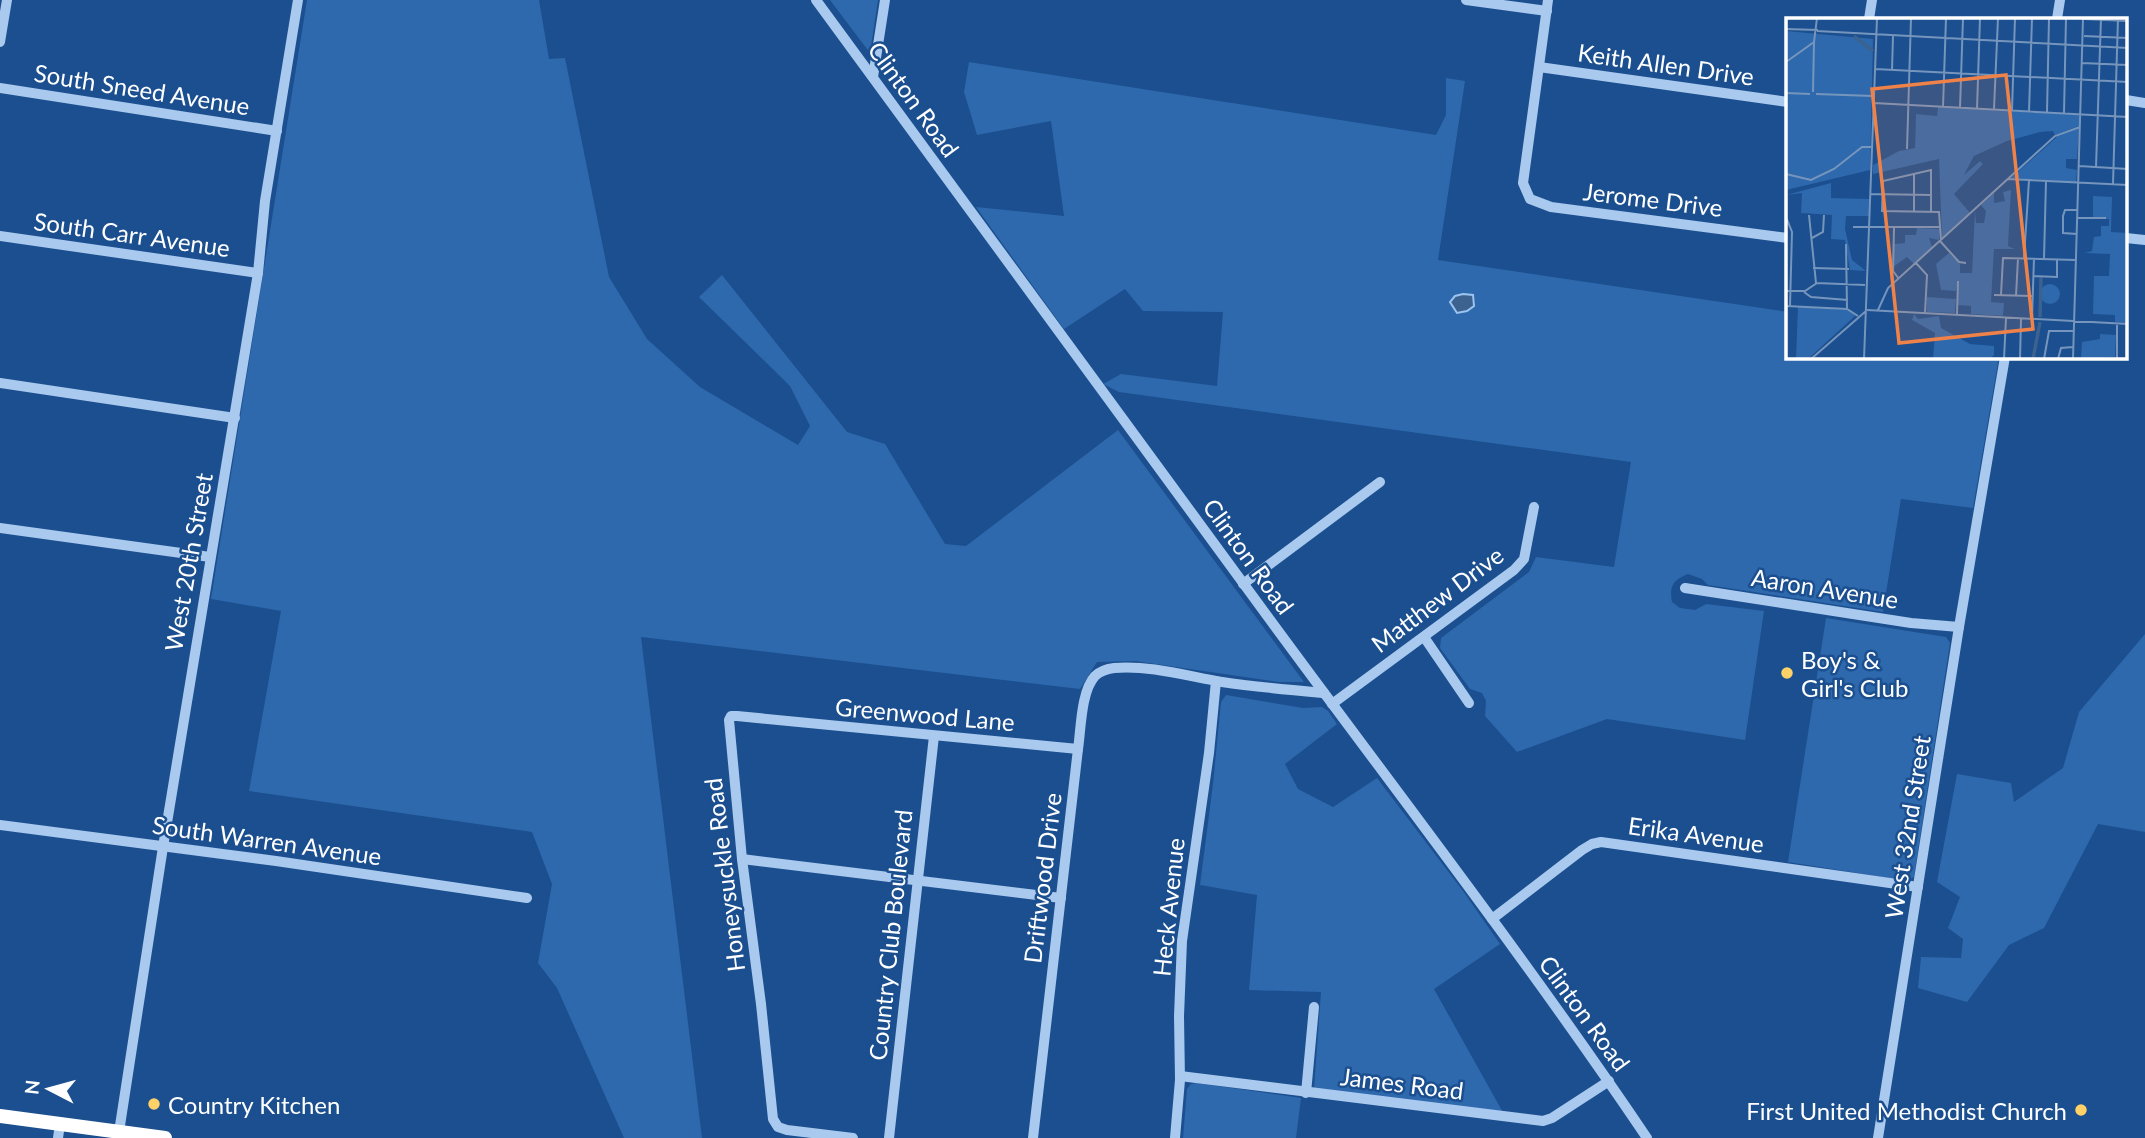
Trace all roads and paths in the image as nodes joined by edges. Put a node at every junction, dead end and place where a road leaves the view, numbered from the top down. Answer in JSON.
{"nodes":[{"id":1,"x":7,"y":0,"type":"edge"},
{"id":2,"x":298,"y":0,"type":"edge"},
{"id":3,"x":816,"y":0,"type":"edge"},
{"id":4,"x":885,"y":0,"type":"edge"},
{"id":5,"x":1466,"y":0,"type":"edge"},
{"id":6,"x":1872,"y":0,"type":"edge"},
{"id":7,"x":2057,"y":0,"type":"edge"},
{"id":8,"x":1547,"y":5,"type":"edge"},
{"id":9,"x":1869,"y":18,"type":"edge"},
{"id":10,"x":2057,"y":18,"type":"edge"},
{"id":11,"x":0,"y":42,"type":"edge"},
{"id":12,"x":1539,"y":67,"type":"junction"},
{"id":13,"x":873,"y":77,"type":"junction"},
{"id":14,"x":0,"y":88,"type":"edge"},
{"id":15,"x":1786,"y":102,"type":"edge"},
{"id":16,"x":277,"y":131,"type":"junction"},
{"id":17,"x":0,"y":236,"type":"edge"},
{"id":18,"x":1786,"y":238,"type":"edge"},
{"id":19,"x":258,"y":273,"type":"junction"},
{"id":20,"x":2004,"y":359,"type":"edge"},
{"id":21,"x":0,"y":383,"type":"edge"},
{"id":22,"x":235,"y":418,"type":"junction"},
{"id":23,"x":1380,"y":482,"type":"dead end"},
{"id":24,"x":1534,"y":507,"type":"dead end"},
{"id":25,"x":0,"y":528,"type":"edge"},
{"id":26,"x":210,"y":556,"type":"junction"},
{"id":27,"x":1243,"y":584,"type":"junction"},
{"id":28,"x":1685,"y":589,"type":"dead end"},
{"id":29,"x":1959,"y":627,"type":"junction"},
{"id":30,"x":1424,"y":638,"type":"junction"},
{"id":31,"x":1216,"y":681,"type":"junction"},
{"id":32,"x":1324,"y":693,"type":"junction"},
{"id":33,"x":1469,"y":703,"type":"dead end"},
{"id":34,"x":1332,"y":704,"type":"junction"},
{"id":35,"x":768,"y":720,"type":"joint"},
{"id":36,"x":933,"y":736,"type":"junction"},
{"id":37,"x":1079,"y":749,"type":"junction"},
{"id":38,"x":0,"y":825,"type":"edge"},
{"id":39,"x":163,"y":847,"type":"junction"},
{"id":40,"x":742,"y":859,"type":"junction"},
{"id":41,"x":918,"y":880,"type":"junction"},
{"id":42,"x":1918,"y":887,"type":"junction"},
{"id":43,"x":527,"y":898,"type":"dead end"},
{"id":44,"x":1061,"y":898,"type":"junction"},
{"id":45,"x":1492,"y":919,"type":"junction"},
{"id":46,"x":1314,"y":1007,"type":"dead end"},
{"id":47,"x":1180,"y":1076,"type":"junction"},
{"id":48,"x":1609,"y":1081,"type":"junction"},
{"id":49,"x":1306,"y":1093,"type":"junction"},
{"id":50,"x":0,"y":1116,"type":"edge"},
{"id":51,"x":59,"y":1131,"type":"edge"},
{"id":52,"x":120,"y":1132,"type":"junction"},
{"id":53,"x":165,"y":1138,"type":"edge"},
{"id":54,"x":853,"y":1138,"type":"edge"},
{"id":55,"x":889,"y":1138,"type":"edge"},
{"id":56,"x":1033,"y":1138,"type":"edge"},
{"id":57,"x":1175,"y":1138,"type":"edge"},
{"id":58,"x":1647,"y":1138,"type":"edge"},
{"id":59,"x":1878,"y":1138,"type":"edge"}],
"edges":[{"from":1,"to":11,"type":"street"},
{"from":2,"to":16,"type":"street","name":"West 20th Street"},
{"from":3,"to":13,"type":"street","name":"Clinton Road"},
{"from":4,"to":13,"type":"street"},
{"from":5,"to":8,"type":"street"},
{"from":6,"to":9,"type":"street"},
{"from":7,"to":10,"type":"street"},
{"from":8,"to":12,"type":"street"},
{"from":12,"to":15,"type":"street","name":"Keith Allen Drive"},
{"from":12,"to":18,"type":"street","name":"Jerome Drive"},
{"from":13,"to":27,"type":"street","name":"Clinton Road"},
{"from":14,"to":16,"type":"street","name":"South Sneed Avenue"},
{"from":16,"to":19,"type":"street","name":"West 20th Street"},
{"from":17,"to":19,"type":"street","name":"South Carr Avenue"},
{"from":19,"to":22,"type":"street","name":"West 20th Street"},
{"from":20,"to":29,"type":"street","name":"West 32nd Street"},
{"from":21,"to":22,"type":"street"},
{"from":22,"to":26,"type":"street","name":"West 20th Street"},
{"from":23,"to":27,"type":"street"},
{"from":24,"to":30,"type":"street","name":"Matthew Drive"},
{"from":25,"to":26,"type":"street"},
{"from":26,"to":39,"type":"street","name":"West 20th Street"},
{"from":27,"to":32,"type":"street","name":"Clinton Road"},
{"from":28,"to":29,"type":"street","name":"Aaron Avenue"},
{"from":29,"to":42,"type":"street","name":"West 32nd Street"},
{"from":30,"to":33,"type":"street"},
{"from":30,"to":34,"type":"street","name":"Matthew Drive"},
{"from":31,"to":32,"type":"street"},
{"from":31,"to":37,"type":"street","name":"Driftwood Drive"},
{"from":31,"to":47,"type":"street","name":"Heck Avenue"},
{"from":32,"to":34,"type":"street","name":"Clinton Road"},
{"from":34,"to":45,"type":"street","name":"Clinton Road"},
{"from":35,"to":36,"type":"street","name":"Greenwood Lane"},
{"from":35,"to":40,"type":"street","name":"Honeysuckle Road"},
{"from":36,"to":37,"type":"street","name":"Greenwood Lane"},
{"from":36,"to":41,"type":"street","name":"Country Club Boulevard"},
{"from":37,"to":44,"type":"street","name":"Driftwood Drive"},
{"from":38,"to":39,"type":"street","name":"South Warren Avenue"},
{"from":39,"to":43,"type":"street","name":"South Warren Avenue"},
{"from":39,"to":52,"type":"street","name":"West 20th Street"},
{"from":40,"to":41,"type":"street"},
{"from":40,"to":54,"type":"street","name":"Honeysuckle Road"},
{"from":41,"to":44,"type":"street"},
{"from":41,"to":55,"type":"street","name":"Country Club Boulevard"},
{"from":42,"to":45,"type":"street","name":"Erika Avenue"},
{"from":42,"to":59,"type":"street","name":"West 32nd Street"},
{"from":44,"to":56,"type":"street","name":"Driftwood Drive"},
{"from":45,"to":48,"type":"street","name":"Clinton Road"},
{"from":46,"to":49,"type":"street"},
{"from":47,"to":49,"type":"street","name":"James Road"},
{"from":47,"to":57,"type":"street","name":"Heck Avenue"},
{"from":48,"to":49,"type":"street","name":"James Road"},
{"from":48,"to":58,"type":"street","name":"Clinton Road"},
{"from":50,"to":51,"type":"highway"},
{"from":51,"to":52,"type":"highway"},
{"from":52,"to":53,"type":"highway"}]}
